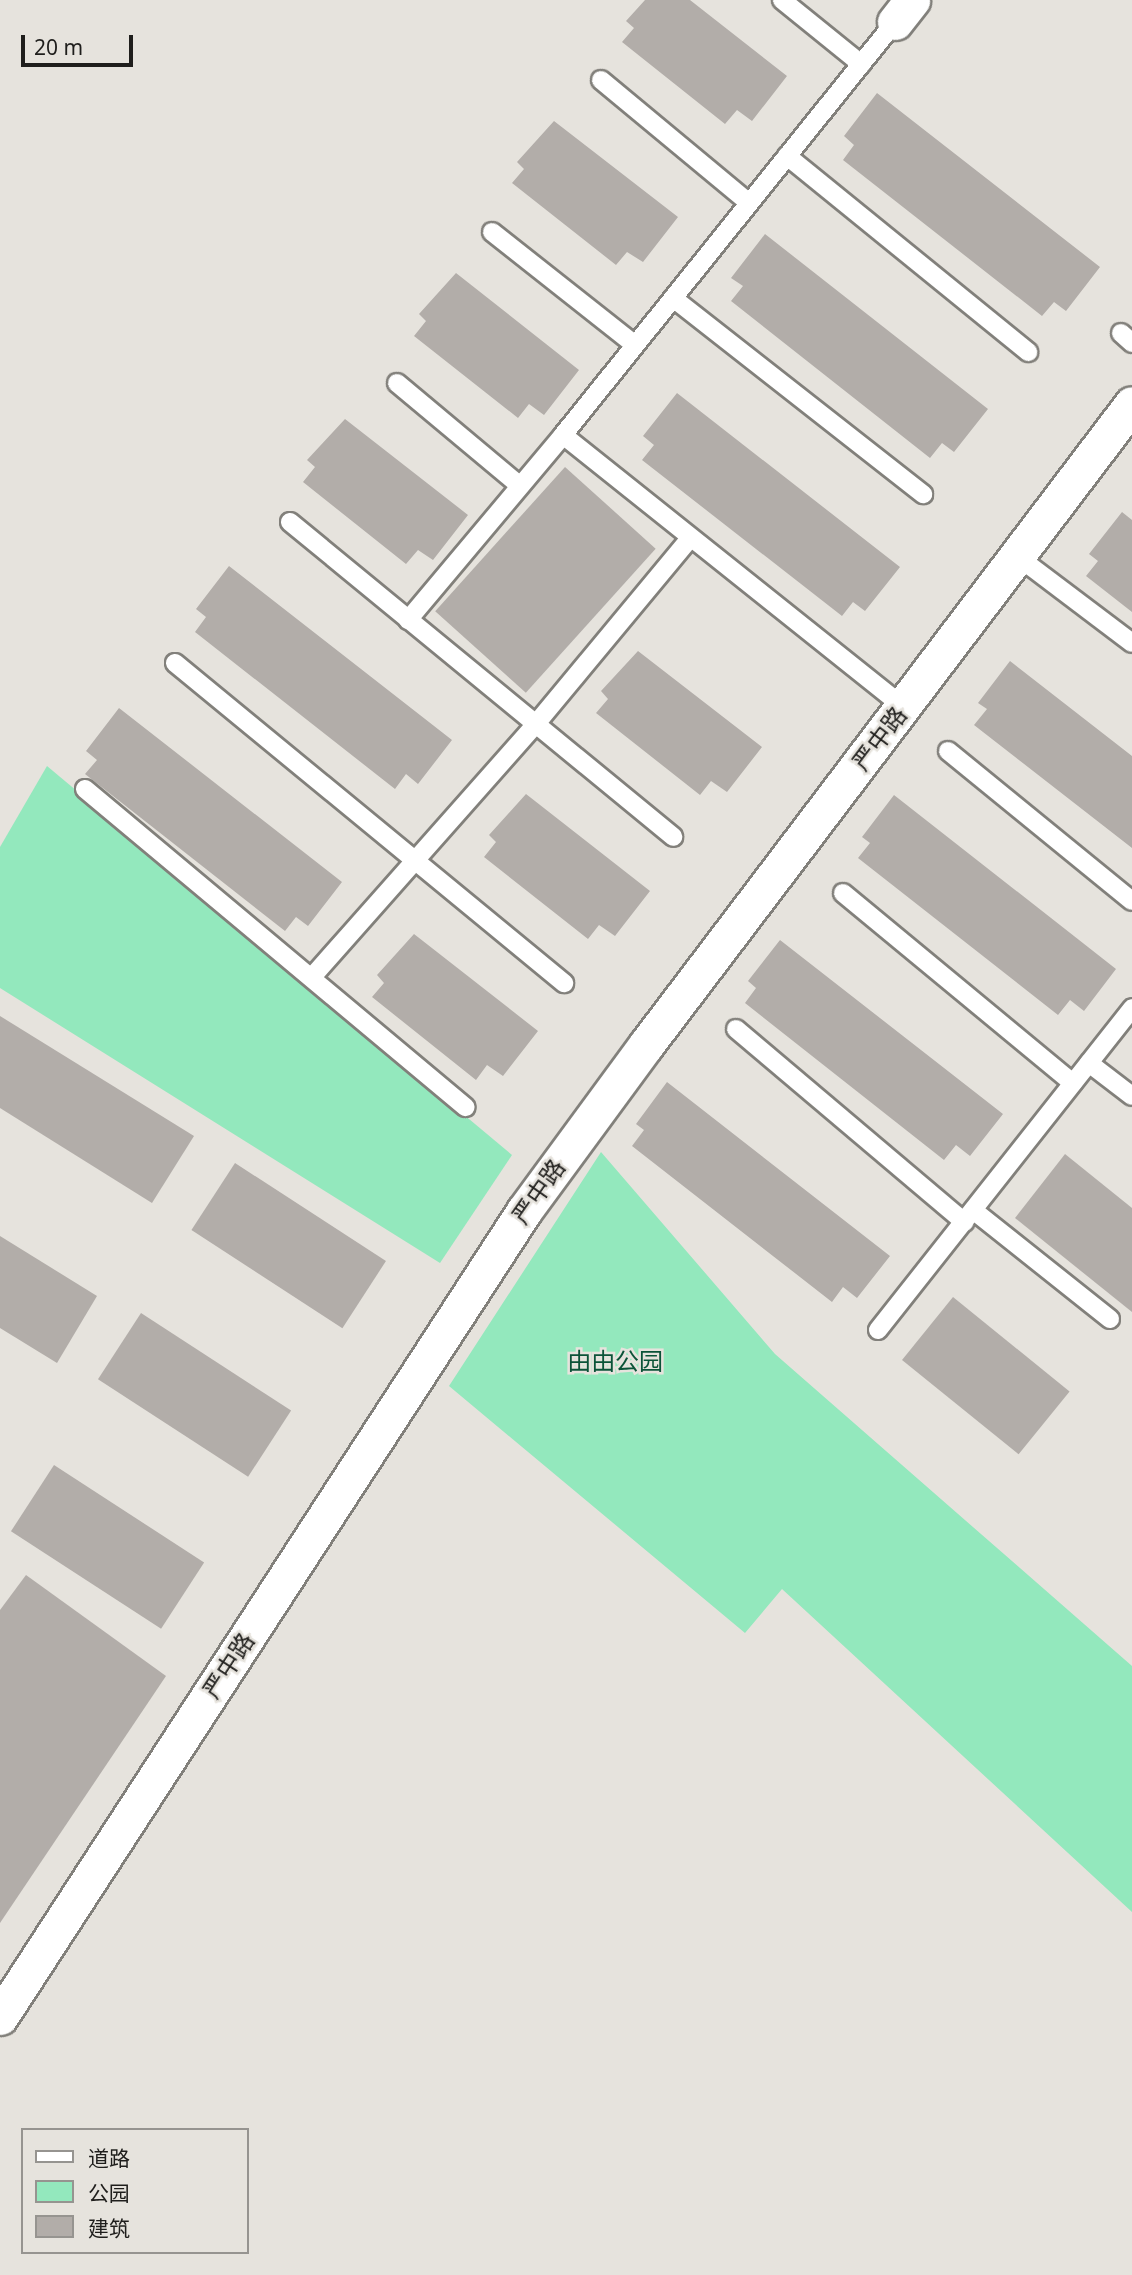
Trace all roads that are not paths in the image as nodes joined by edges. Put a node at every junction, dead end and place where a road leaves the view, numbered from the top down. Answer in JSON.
{"nodes":[{"id":1,"x":782,"y":0,"type":"edge"},
{"id":2,"x":903,"y":11,"type":"edge"},
{"id":3,"x":861,"y":64,"type":"junction"},
{"id":4,"x":601,"y":80,"type":"dead end"},
{"id":5,"x":787,"y":156,"type":"junction"},
{"id":6,"x":749,"y":203,"type":"junction"},
{"id":7,"x":492,"y":232,"type":"dead end"},
{"id":8,"x":673,"y":299,"type":"junction"},
{"id":9,"x":635,"y":345,"type":"junction"},
{"id":10,"x":1028,"y":352,"type":"dead end"},
{"id":11,"x":397,"y":383,"type":"dead end"},
{"id":12,"x":1132,"y":404,"type":"edge"},
{"id":13,"x":563,"y":435,"type":"junction"},
{"id":14,"x":520,"y":486,"type":"junction"},
{"id":15,"x":923,"y":494,"type":"dead end"},
{"id":16,"x":290,"y":522,"type":"dead end"},
{"id":17,"x":690,"y":538,"type":"junction"},
{"id":18,"x":1017,"y":556,"type":"junction"},
{"id":19,"x":408,"y":620,"type":"junction"},
{"id":20,"x":1132,"y":643,"type":"edge"},
{"id":21,"x":175,"y":663,"type":"dead end"},
{"id":22,"x":903,"y":706,"type":"junction"},
{"id":23,"x":535,"y":725,"type":"junction"},
{"id":24,"x":948,"y":751,"type":"dead end"},
{"id":25,"x":85,"y":789,"type":"dead end"},
{"id":26,"x":673,"y":837,"type":"dead end"},
{"id":27,"x":415,"y":859,"type":"junction"},
{"id":28,"x":843,"y":893,"type":"dead end"},
{"id":29,"x":1132,"y":901,"type":"edge"},
{"id":30,"x":312,"y":977,"type":"junction"},
{"id":31,"x":564,"y":983,"type":"dead end"},
{"id":32,"x":1132,"y":1009,"type":"edge"},
{"id":33,"x":736,"y":1029,"type":"dead end"},
{"id":34,"x":1089,"y":1063,"type":"junction"},
{"id":35,"x":1073,"y":1083,"type":"junction"},
{"id":36,"x":1132,"y":1096,"type":"edge"},
{"id":37,"x":465,"y":1107,"type":"dead end"},
{"id":38,"x":968,"y":1216,"type":"junction"},
{"id":39,"x":1110,"y":1319,"type":"dead end"},
{"id":40,"x":878,"y":1330,"type":"dead end"},
{"id":41,"x":0,"y":2017,"type":"edge"}],
"edges":[{"from":1,"to":3,"type":"lane"},
{"from":2,"to":3,"type":"lane"},
{"from":3,"to":5,"type":"lane"},
{"from":4,"to":6,"type":"lane"},
{"from":5,"to":6,"type":"lane"},
{"from":5,"to":10,"type":"lane"},
{"from":6,"to":8,"type":"lane"},
{"from":7,"to":9,"type":"lane"},
{"from":8,"to":9,"type":"lane"},
{"from":8,"to":15,"type":"lane"},
{"from":9,"to":13,"type":"lane"},
{"from":11,"to":14,"type":"lane"},
{"from":12,"to":18,"type":"street","name":"严中路"},
{"from":13,"to":14,"type":"lane"},
{"from":13,"to":17,"type":"lane"},
{"from":14,"to":19,"type":"lane"},
{"from":16,"to":19,"type":"lane"},
{"from":17,"to":22,"type":"lane"},
{"from":17,"to":23,"type":"lane"},
{"from":18,"to":20,"type":"lane"},
{"from":18,"to":22,"type":"street","name":"严中路"},
{"from":19,"to":23,"type":"lane"},
{"from":21,"to":27,"type":"lane"},
{"from":22,"to":41,"type":"street","name":"严中路"},
{"from":23,"to":26,"type":"lane"},
{"from":23,"to":27,"type":"lane"},
{"from":24,"to":29,"type":"lane"},
{"from":25,"to":30,"type":"lane"},
{"from":27,"to":30,"type":"lane"},
{"from":27,"to":31,"type":"lane"},
{"from":28,"to":35,"type":"lane"},
{"from":30,"to":37,"type":"lane"},
{"from":32,"to":34,"type":"lane"},
{"from":33,"to":38,"type":"lane"},
{"from":34,"to":35,"type":"lane"},
{"from":34,"to":36,"type":"lane"},
{"from":35,"to":38,"type":"lane"},
{"from":38,"to":39,"type":"lane"},
{"from":38,"to":40,"type":"lane"}]}
